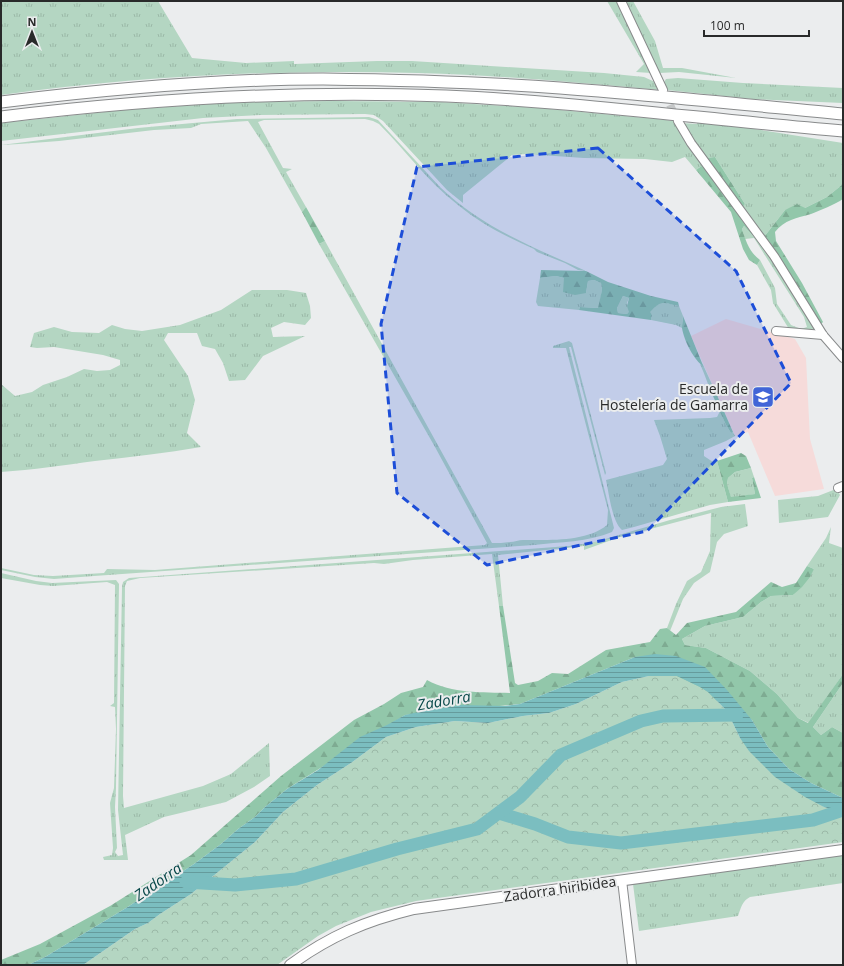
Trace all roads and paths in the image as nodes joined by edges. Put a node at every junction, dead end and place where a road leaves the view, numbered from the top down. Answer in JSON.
{"nodes":[{"id":1,"x":621,"y":1,"type":"edge"},
{"id":2,"x":663,"y":90,"type":"tunnel mouth"},
{"id":3,"x":1,"y":102,"type":"edge"},
{"id":4,"x":768,"y":107,"type":"junction"},
{"id":5,"x":843,"y":109,"type":"edge"},
{"id":6,"x":843,"y":114,"type":"edge"},
{"id":7,"x":1,"y":117,"type":"edge"},
{"id":8,"x":678,"y":121,"type":"tunnel mouth"},
{"id":9,"x":806,"y":128,"type":"junction"},
{"id":10,"x":843,"y":131,"type":"edge"},
{"id":11,"x":843,"y":138,"type":"edge"},
{"id":12,"x":776,"y":331,"type":"dead end"},
{"id":13,"x":823,"y":335,"type":"junction"},
{"id":14,"x":843,"y":358,"type":"edge"},
{"id":15,"x":843,"y":850,"type":"edge"},
{"id":16,"x":622,"y":880,"type":"junction"},
{"id":17,"x":290,"y":965,"type":"edge"},
{"id":18,"x":632,"y":965,"type":"edge"}],
"edges":[{"from":1,"to":2,"type":"street"},
{"from":3,"to":4,"type":"highway"},
{"from":4,"to":5,"type":"highway"},
{"from":4,"to":6,"type":"highway"},
{"from":7,"to":9,"type":"highway"},
{"from":8,"to":13,"type":"street"},
{"from":9,"to":10,"type":"highway"},
{"from":9,"to":11,"type":"highway"},
{"from":12,"to":13,"type":"street"},
{"from":13,"to":14,"type":"street"},
{"from":15,"to":16,"type":"main road","name":"Zadorra hiribidea"},
{"from":16,"to":17,"type":"main road","name":"Zadorra hiribidea"},
{"from":16,"to":18,"type":"street"}]}
